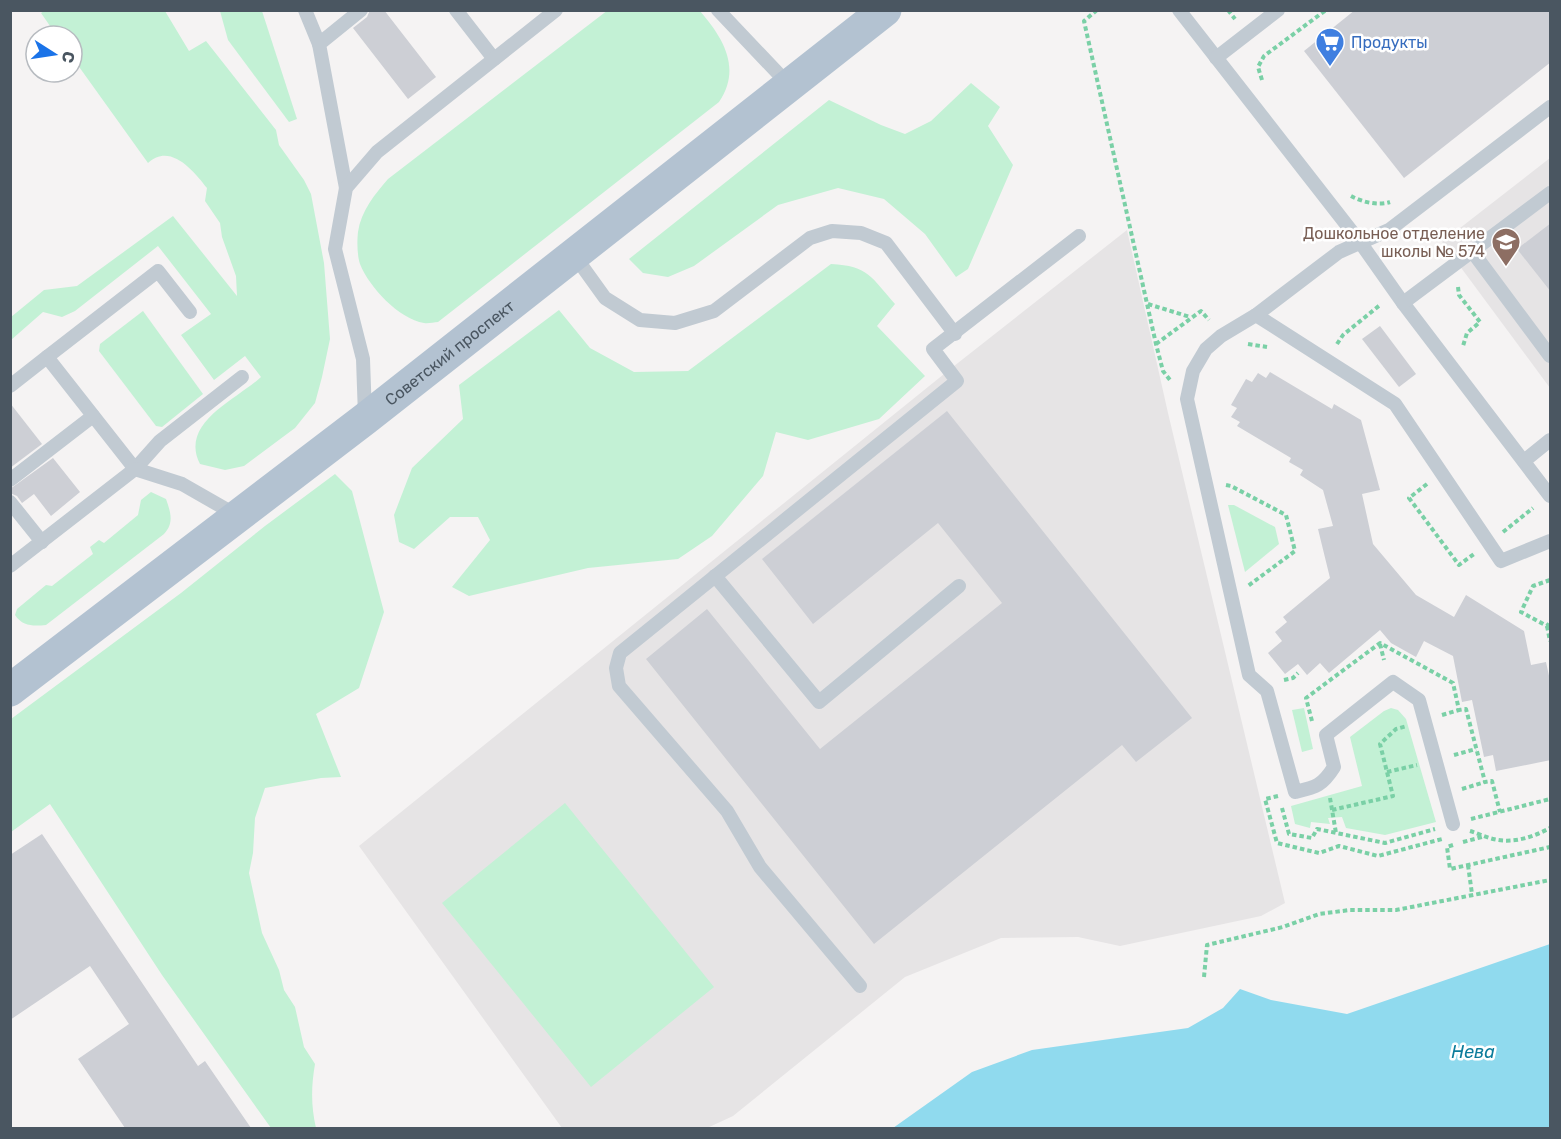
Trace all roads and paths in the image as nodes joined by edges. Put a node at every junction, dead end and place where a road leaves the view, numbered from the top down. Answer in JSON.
{"nodes":[{"id":1,"x":305,"y":10,"type":"edge"},
{"id":2,"x":361,"y":10,"type":"edge"},
{"id":3,"x":456,"y":10,"type":"edge"},
{"id":4,"x":556,"y":10,"type":"edge"},
{"id":5,"x":718,"y":10,"type":"edge"},
{"id":6,"x":885,"y":10,"type":"edge"},
{"id":7,"x":1096,"y":10,"type":"edge"},
{"id":8,"x":1179,"y":10,"type":"edge"},
{"id":9,"x":1278,"y":10,"type":"edge"},
{"id":10,"x":1326,"y":10,"type":"edge"},
{"id":11,"x":319,"y":44,"type":"junction"},
{"id":12,"x":1216,"y":58,"type":"junction"},
{"id":13,"x":494,"y":59,"type":"junction"},
{"id":14,"x":790,"y":86,"type":"junction"},
{"id":15,"x":1268,"y":88,"type":"dead end"},
{"id":16,"x":1551,"y":107,"type":"edge"},
{"id":17,"x":346,"y":188,"type":"junction"},
{"id":18,"x":1346,"y":188,"type":"dead end"},
{"id":19,"x":1551,"y":193,"type":"edge"},
{"id":20,"x":1396,"y":199,"type":"dead end"},
{"id":21,"x":1079,"y":236,"type":"dead end"},
{"id":22,"x":1360,"y":242,"type":"junction"},
{"id":23,"x":1472,"y":251,"type":"junction"},
{"id":24,"x":574,"y":255,"type":"junction"},
{"id":25,"x":1450,"y":268,"type":"junction"},
{"id":26,"x":1373,"y":296,"type":"dead end"},
{"id":27,"x":1403,"y":303,"type":"junction"},
{"id":28,"x":1148,"y":304,"type":"junction"},
{"id":29,"x":190,"y":312,"type":"dead end"},
{"id":30,"x":1256,"y":315,"type":"junction"},
{"id":31,"x":1191,"y":317,"type":"dead end"},
{"id":32,"x":955,"y":334,"type":"junction"},
{"id":33,"x":1239,"y":347,"type":"dead end"},
{"id":34,"x":1464,"y":351,"type":"dead end"},
{"id":35,"x":1276,"y":353,"type":"dead end"},
{"id":36,"x":1551,"y":356,"type":"edge"},
{"id":37,"x":47,"y":357,"type":"junction"},
{"id":38,"x":1326,"y":360,"type":"junction"},
{"id":39,"x":242,"y":377,"type":"dead end"},
{"id":40,"x":10,"y":386,"type":"edge"},
{"id":41,"x":1187,"y":399,"type":"junction"},
{"id":42,"x":93,"y":416,"type":"junction"},
{"id":43,"x":365,"y":419,"type":"junction"},
{"id":44,"x":1551,"y":440,"type":"edge"},
{"id":45,"x":1524,"y":461,"type":"junction"},
{"id":46,"x":135,"y":469,"type":"junction"},
{"id":47,"x":10,"y":480,"type":"edge"},
{"id":48,"x":1430,"y":482,"type":"dead end"},
{"id":49,"x":1220,"y":485,"type":"dead end"},
{"id":50,"x":1551,"y":496,"type":"edge"},
{"id":51,"x":10,"y":502,"type":"edge"},
{"id":52,"x":1533,"y":508,"type":"dead end"},
{"id":53,"x":238,"y":516,"type":"junction"},
{"id":54,"x":1551,"y":541,"type":"edge"},
{"id":55,"x":42,"y":542,"type":"junction"},
{"id":56,"x":1489,"y":543,"type":"junction"},
{"id":57,"x":10,"y":566,"type":"edge"},
{"id":58,"x":715,"y":576,"type":"junction"},
{"id":59,"x":1242,"y":577,"type":"dead end"},
{"id":60,"x":1551,"y":580,"type":"edge"},
{"id":61,"x":959,"y":586,"type":"dead end"},
{"id":62,"x":1549,"y":624,"type":"edge"},
{"id":63,"x":1551,"y":641,"type":"edge"},
{"id":64,"x":1380,"y":643,"type":"junction"},
{"id":65,"x":1384,"y":660,"type":"dead end"},
{"id":66,"x":1298,"y":673,"type":"dead end"},
{"id":67,"x":1263,"y":686,"type":"junction"},
{"id":68,"x":10,"y":690,"type":"edge"},
{"id":69,"x":1459,"y":710,"type":"junction"},
{"id":70,"x":1425,"y":720,"type":"junction"},
{"id":71,"x":1314,"y":728,"type":"dead end"},
{"id":72,"x":1327,"y":778,"type":"junction"},
{"id":73,"x":1485,"y":782,"type":"junction"},
{"id":74,"x":1275,"y":786,"type":"dead end"},
{"id":75,"x":1460,"y":790,"type":"dead end"},
{"id":76,"x":1278,"y":796,"type":"junction"},
{"id":77,"x":1551,"y":799,"type":"edge"},
{"id":78,"x":1332,"y":810,"type":"junction"},
{"id":79,"x":1500,"y":812,"type":"junction"},
{"id":80,"x":1551,"y":828,"type":"edge"},
{"id":81,"x":1455,"y":831,"type":"junction"},
{"id":82,"x":1336,"y":833,"type":"junction"},
{"id":83,"x":1551,"y":847,"type":"edge"},
{"id":84,"x":1447,"y":848,"type":"dead end"},
{"id":85,"x":1468,"y":865,"type":"junction"},
{"id":86,"x":1551,"y":880,"type":"edge"},
{"id":87,"x":1472,"y":895,"type":"junction"},
{"id":88,"x":1204,"y":977,"type":"dead end"},
{"id":89,"x":860,"y":986,"type":"dead end"}],
"edges":[{"from":1,"to":11,"type":"lane"},
{"from":2,"to":11,"type":"lane"},
{"from":3,"to":13,"type":"lane"},
{"from":4,"to":13,"type":"lane"},
{"from":5,"to":14,"type":"lane"},
{"from":6,"to":14,"type":"main road","name":"Советский проспект"},
{"from":7,"to":28,"type":"path"},
{"from":8,"to":12,"type":"lane"},
{"from":9,"to":12,"type":"lane"},
{"from":10,"to":15,"type":"path"},
{"from":11,"to":17,"type":"lane"},
{"from":12,"to":22,"type":"lane"},
{"from":13,"to":17,"type":"lane"},
{"from":14,"to":24,"type":"main road","name":"Советский проспект"},
{"from":16,"to":22,"type":"lane"},
{"from":17,"to":43,"type":"lane"},
{"from":18,"to":20,"type":"path"},
{"from":19,"to":23,"type":"lane"},
{"from":21,"to":32,"type":"lane"},
{"from":22,"to":27,"type":"lane"},
{"from":22,"to":30,"type":"lane"},
{"from":23,"to":25,"type":"lane"},
{"from":23,"to":36,"type":"lane"},
{"from":24,"to":32,"type":"lane"},
{"from":24,"to":43,"type":"main road","name":"Советский проспект"},
{"from":25,"to":27,"type":"lane"},
{"from":25,"to":34,"type":"path"},
{"from":26,"to":38,"type":"path"},
{"from":27,"to":45,"type":"lane"},
{"from":28,"to":31,"type":"path"},
{"from":28,"to":41,"type":"path"},
{"from":29,"to":37,"type":"lane"},
{"from":30,"to":38,"type":"lane"},
{"from":30,"to":41,"type":"lane"},
{"from":32,"to":58,"type":"lane"},
{"from":33,"to":35,"type":"path"},
{"from":37,"to":40,"type":"lane"},
{"from":37,"to":42,"type":"lane"},
{"from":38,"to":56,"type":"lane"},
{"from":39,"to":46,"type":"lane"},
{"from":41,"to":67,"type":"lane"},
{"from":42,"to":46,"type":"lane"},
{"from":42,"to":47,"type":"lane"},
{"from":43,"to":53,"type":"main road","name":"Советский проспект"},
{"from":44,"to":45,"type":"lane"},
{"from":45,"to":50,"type":"lane"},
{"from":46,"to":53,"type":"lane"},
{"from":46,"to":55,"type":"lane"},
{"from":48,"to":56,"type":"path"},
{"from":49,"to":59,"type":"path"},
{"from":51,"to":55,"type":"lane"},
{"from":52,"to":56,"type":"path"},
{"from":53,"to":68,"type":"main road","name":"Советский проспект"},
{"from":54,"to":56,"type":"lane"},
{"from":55,"to":57,"type":"lane"},
{"from":58,"to":61,"type":"lane"},
{"from":58,"to":89,"type":"lane"},
{"from":60,"to":62,"type":"path"},
{"from":62,"to":63,"type":"path"},
{"from":64,"to":65,"type":"path"},
{"from":64,"to":69,"type":"path"},
{"from":64,"to":71,"type":"path"},
{"from":66,"to":67,"type":"path"},
{"from":67,"to":72,"type":"lane"},
{"from":69,"to":70,"type":"path"},
{"from":69,"to":73,"type":"path"},
{"from":70,"to":72,"type":"lane"},
{"from":70,"to":78,"type":"path"},
{"from":70,"to":81,"type":"lane"},
{"from":72,"to":78,"type":"path"},
{"from":73,"to":75,"type":"path"},
{"from":73,"to":79,"type":"path"},
{"from":74,"to":76,"type":"path"},
{"from":76,"to":81,"type":"path"},
{"from":76,"to":82,"type":"path"},
{"from":77,"to":79,"type":"path"},
{"from":78,"to":82,"type":"path"},
{"from":79,"to":81,"type":"path"},
{"from":80,"to":81,"type":"path"},
{"from":81,"to":82,"type":"path"},
{"from":83,"to":85,"type":"path"},
{"from":84,"to":85,"type":"path"},
{"from":85,"to":87,"type":"path"},
{"from":86,"to":87,"type":"path"},
{"from":87,"to":88,"type":"path"}]}
